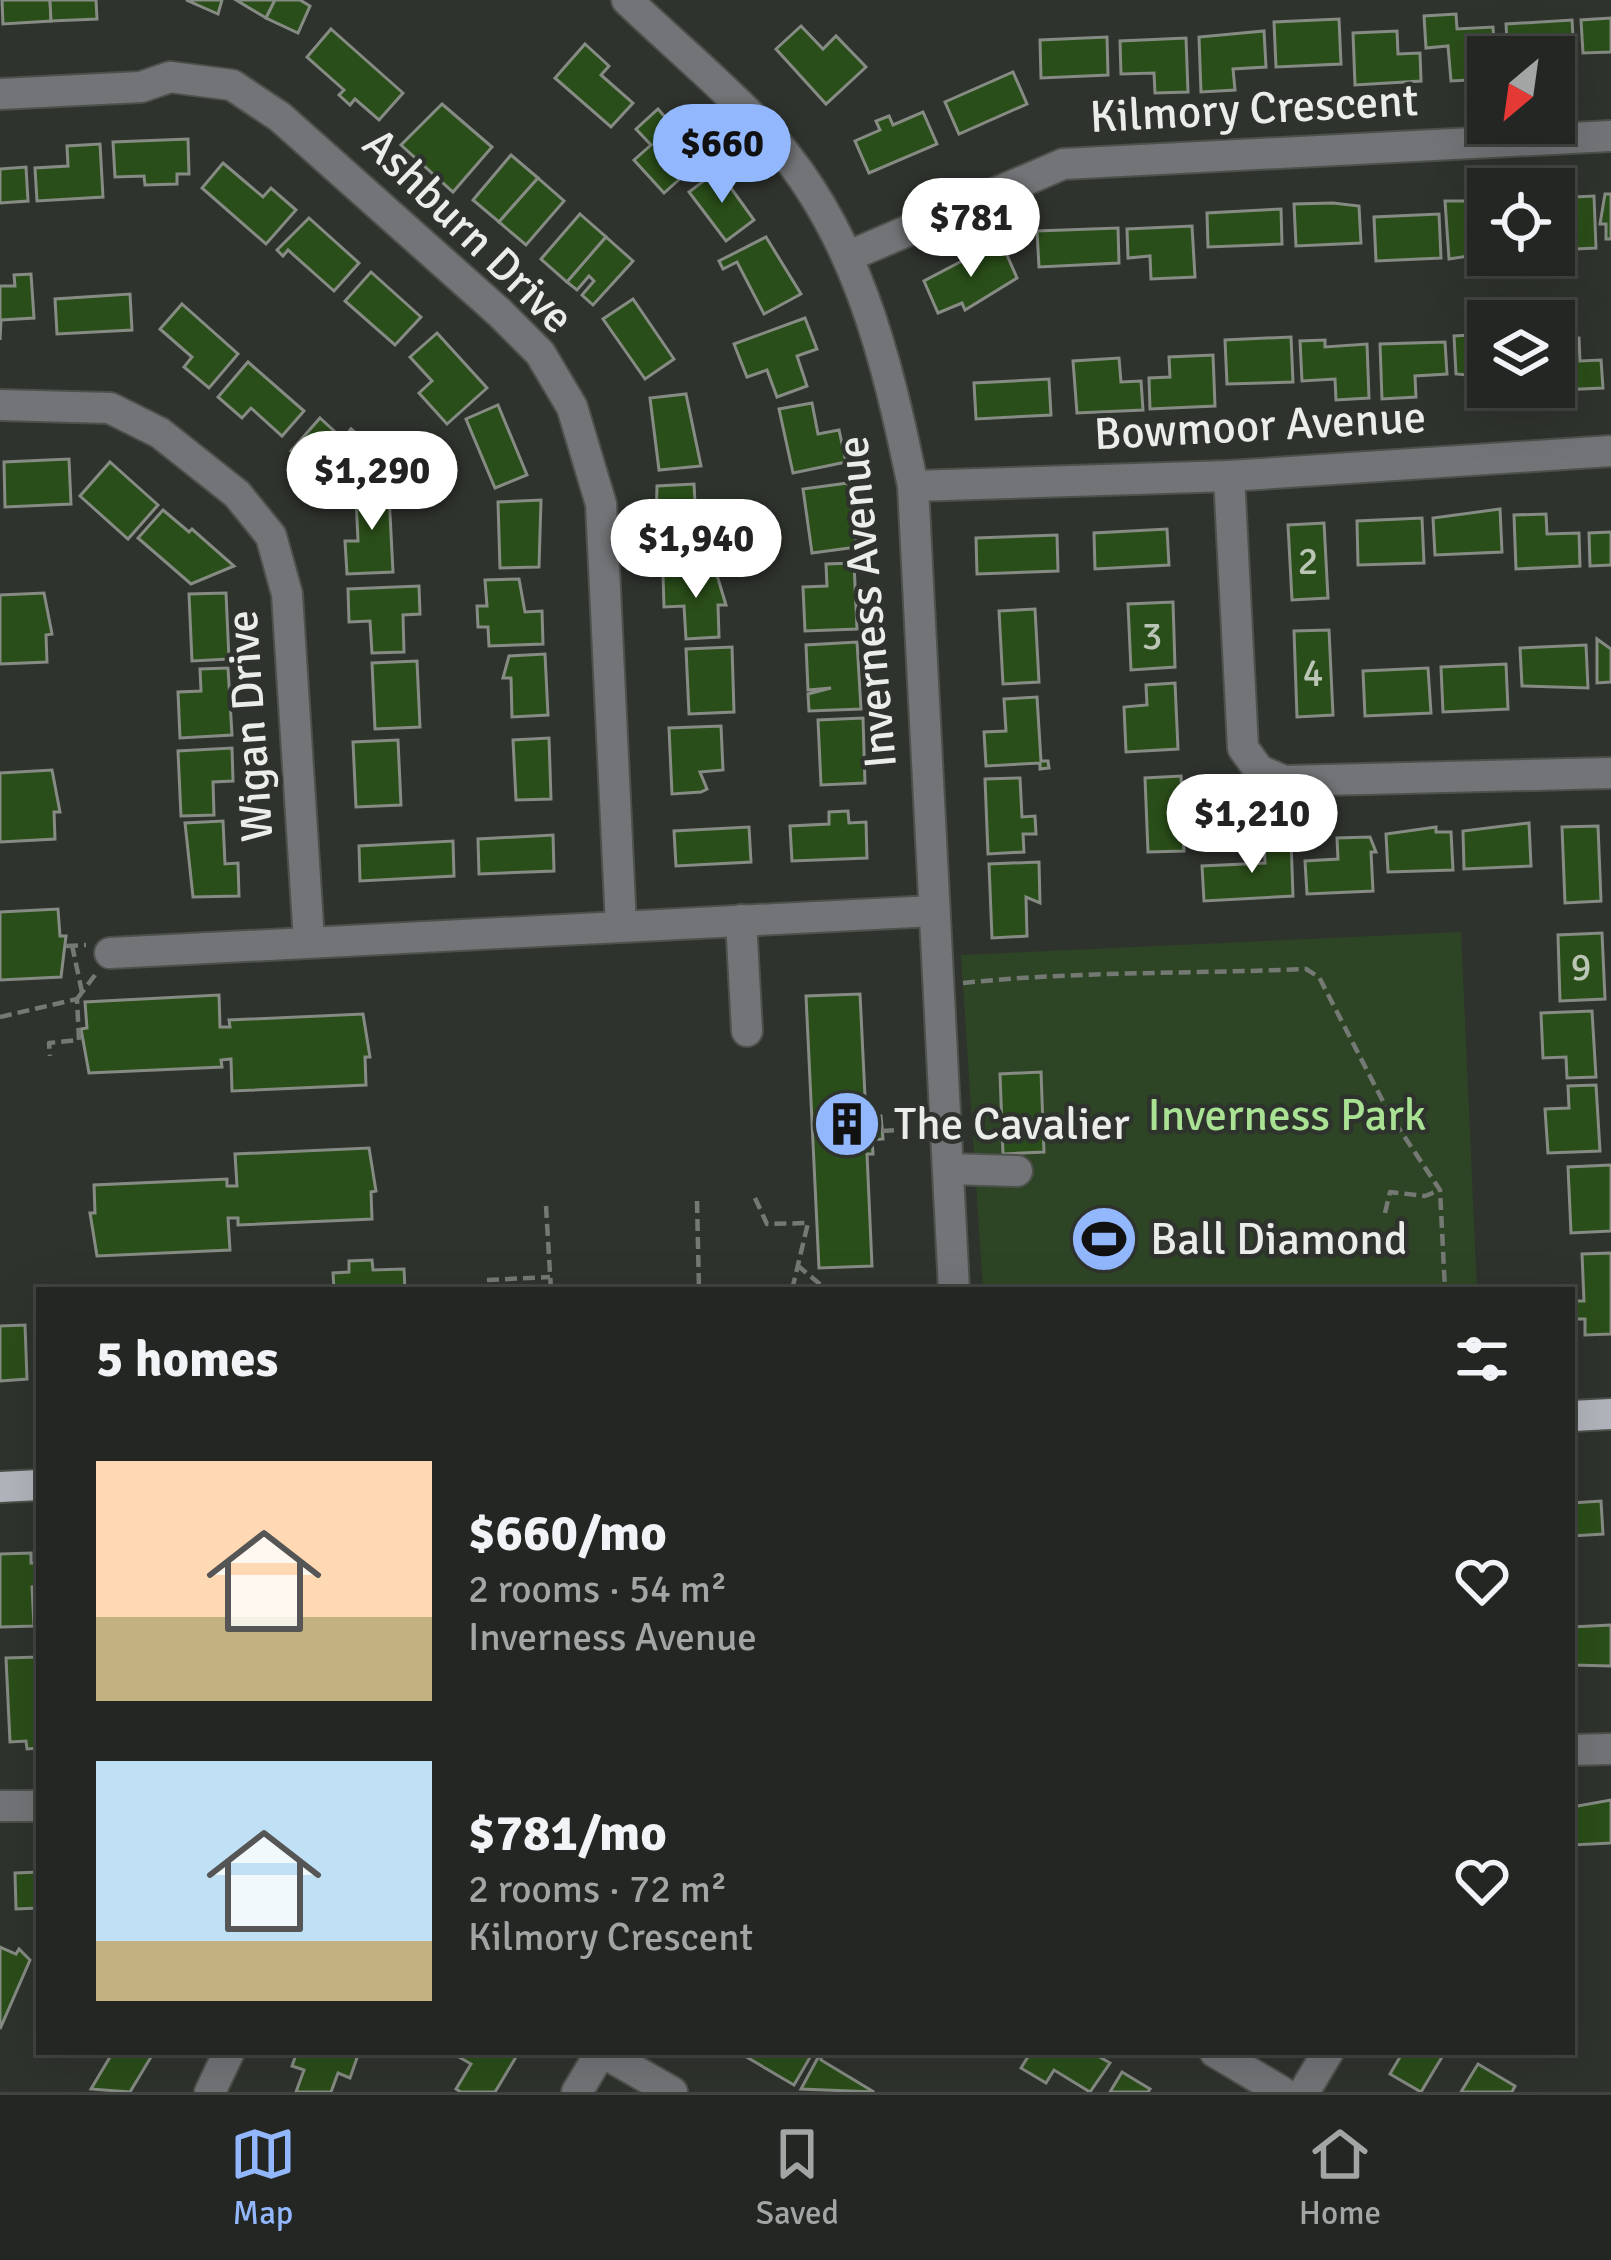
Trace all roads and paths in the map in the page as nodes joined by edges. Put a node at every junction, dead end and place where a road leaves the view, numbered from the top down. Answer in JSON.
{"nodes":[{"id":1,"x":627,"y":0,"type":"edge"},
{"id":2,"x":0,"y":94,"type":"edge"},
{"id":3,"x":1611,"y":136,"type":"edge"},
{"id":4,"x":849,"y":256,"type":"junction"},
{"id":5,"x":0,"y":406,"type":"edge"},
{"id":6,"x":1611,"y":451,"type":"edge"},
{"id":7,"x":1228,"y":476,"type":"junction"},
{"id":8,"x":913,"y":486,"type":"junction"},
{"id":9,"x":1611,"y":773,"type":"edge"},
{"id":10,"x":933,"y":911,"type":"junction"},
{"id":11,"x":741,"y":920,"type":"junction"},
{"id":12,"x":621,"y":926,"type":"junction"},
{"id":13,"x":309,"y":941,"type":"junction"},
{"id":14,"x":72,"y":946,"type":"dead end"},
{"id":15,"x":110,"y":953,"type":"dead end"},
{"id":16,"x":940,"y":986,"type":"junction"},
{"id":17,"x":82,"y":992,"type":"dead end"},
{"id":18,"x":0,"y":1017,"type":"edge"},
{"id":19,"x":747,"y":1030,"type":"dead end"},
{"id":20,"x":50,"y":1056,"type":"dead end"},
{"id":21,"x":947,"y":1128,"type":"junction"},
{"id":22,"x":882,"y":1131,"type":"dead end"},
{"id":23,"x":949,"y":1169,"type":"junction"},
{"id":24,"x":1017,"y":1171,"type":"dead end"},
{"id":25,"x":1440,"y":1190,"type":"junction"},
{"id":26,"x":755,"y":1198,"type":"dead end"},
{"id":27,"x":698,"y":1201,"type":"dead end"},
{"id":28,"x":545,"y":1206,"type":"dead end"},
{"id":29,"x":1385,"y":1213,"type":"dead end"},
{"id":30,"x":796,"y":1265,"type":"junction"},
{"id":31,"x":550,"y":1277,"type":"junction"},
{"id":32,"x":487,"y":1280,"type":"dead end"},
{"id":33,"x":551,"y":1287,"type":"edge"},
{"id":34,"x":699,"y":1287,"type":"edge"},
{"id":35,"x":792,"y":1287,"type":"edge"},
{"id":36,"x":823,"y":1287,"type":"edge"},
{"id":37,"x":954,"y":1287,"type":"edge"},
{"id":38,"x":1445,"y":1287,"type":"edge"},
{"id":39,"x":1611,"y":1414,"type":"edge"},
{"id":40,"x":1575,"y":1416,"type":"edge"},
{"id":41,"x":36,"y":1485,"type":"edge"},
{"id":42,"x":0,"y":1487,"type":"edge"},
{"id":43,"x":1611,"y":1749,"type":"edge"},
{"id":44,"x":1575,"y":1750,"type":"edge"},
{"id":45,"x":0,"y":1806,"type":"edge"},
{"id":46,"x":36,"y":1806,"type":"edge"},
{"id":47,"x":228,"y":2055,"type":"edge"},
{"id":48,"x":599,"y":2055,"type":"edge"},
{"id":49,"x":606,"y":2055,"type":"edge"},
{"id":50,"x":1220,"y":2055,"type":"edge"},
{"id":51,"x":1326,"y":2055,"type":"edge"},
{"id":52,"x":210,"y":2092,"type":"edge"},
{"id":53,"x":577,"y":2092,"type":"edge"},
{"id":54,"x":672,"y":2092,"type":"edge"},
{"id":55,"x":1282,"y":2092,"type":"edge"},
{"id":56,"x":1304,"y":2092,"type":"edge"}],
"edges":[{"from":1,"to":4,"type":"street","name":"Inverness Avenue"},
{"from":2,"to":12,"type":"street","name":"Ashburn Drive"},
{"from":3,"to":4,"type":"street","name":"Kilmory Crescent"},
{"from":4,"to":8,"type":"street","name":"Inverness Avenue"},
{"from":5,"to":13,"type":"street","name":"Wigan Drive"},
{"from":6,"to":7,"type":"street","name":"Bowmoor Avenue"},
{"from":7,"to":8,"type":"street","name":"Bowmoor Avenue"},
{"from":7,"to":9,"type":"street"},
{"from":8,"to":10,"type":"street","name":"Inverness Avenue"},
{"from":10,"to":11,"type":"street"},
{"from":10,"to":16,"type":"street","name":"Inverness Avenue"},
{"from":11,"to":12,"type":"street"},
{"from":11,"to":19,"type":"street"},
{"from":12,"to":13,"type":"street"},
{"from":13,"to":15,"type":"street"},
{"from":14,"to":17,"type":"path"},
{"from":16,"to":21,"type":"street","name":"Inverness Avenue"},
{"from":16,"to":25,"type":"path"},
{"from":18,"to":20,"type":"path"},
{"from":21,"to":22,"type":"path"},
{"from":21,"to":23,"type":"street","name":"Inverness Avenue"},
{"from":23,"to":24,"type":"street"},
{"from":23,"to":37,"type":"street","name":"Inverness Avenue"},
{"from":25,"to":29,"type":"path"},
{"from":25,"to":38,"type":"path"},
{"from":26,"to":30,"type":"path"},
{"from":27,"to":34,"type":"path"},
{"from":28,"to":31,"type":"path"},
{"from":30,"to":35,"type":"path"},
{"from":30,"to":36,"type":"path"},
{"from":31,"to":32,"type":"path"},
{"from":31,"to":33,"type":"path"},
{"from":39,"to":40,"type":"main road"},
{"from":41,"to":42,"type":"main road"},
{"from":43,"to":44,"type":"street"},
{"from":45,"to":46,"type":"street"},
{"from":47,"to":52,"type":"street"},
{"from":48,"to":53,"type":"street"},
{"from":49,"to":54,"type":"street"},
{"from":50,"to":55,"type":"street"},
{"from":51,"to":56,"type":"street"}]}
